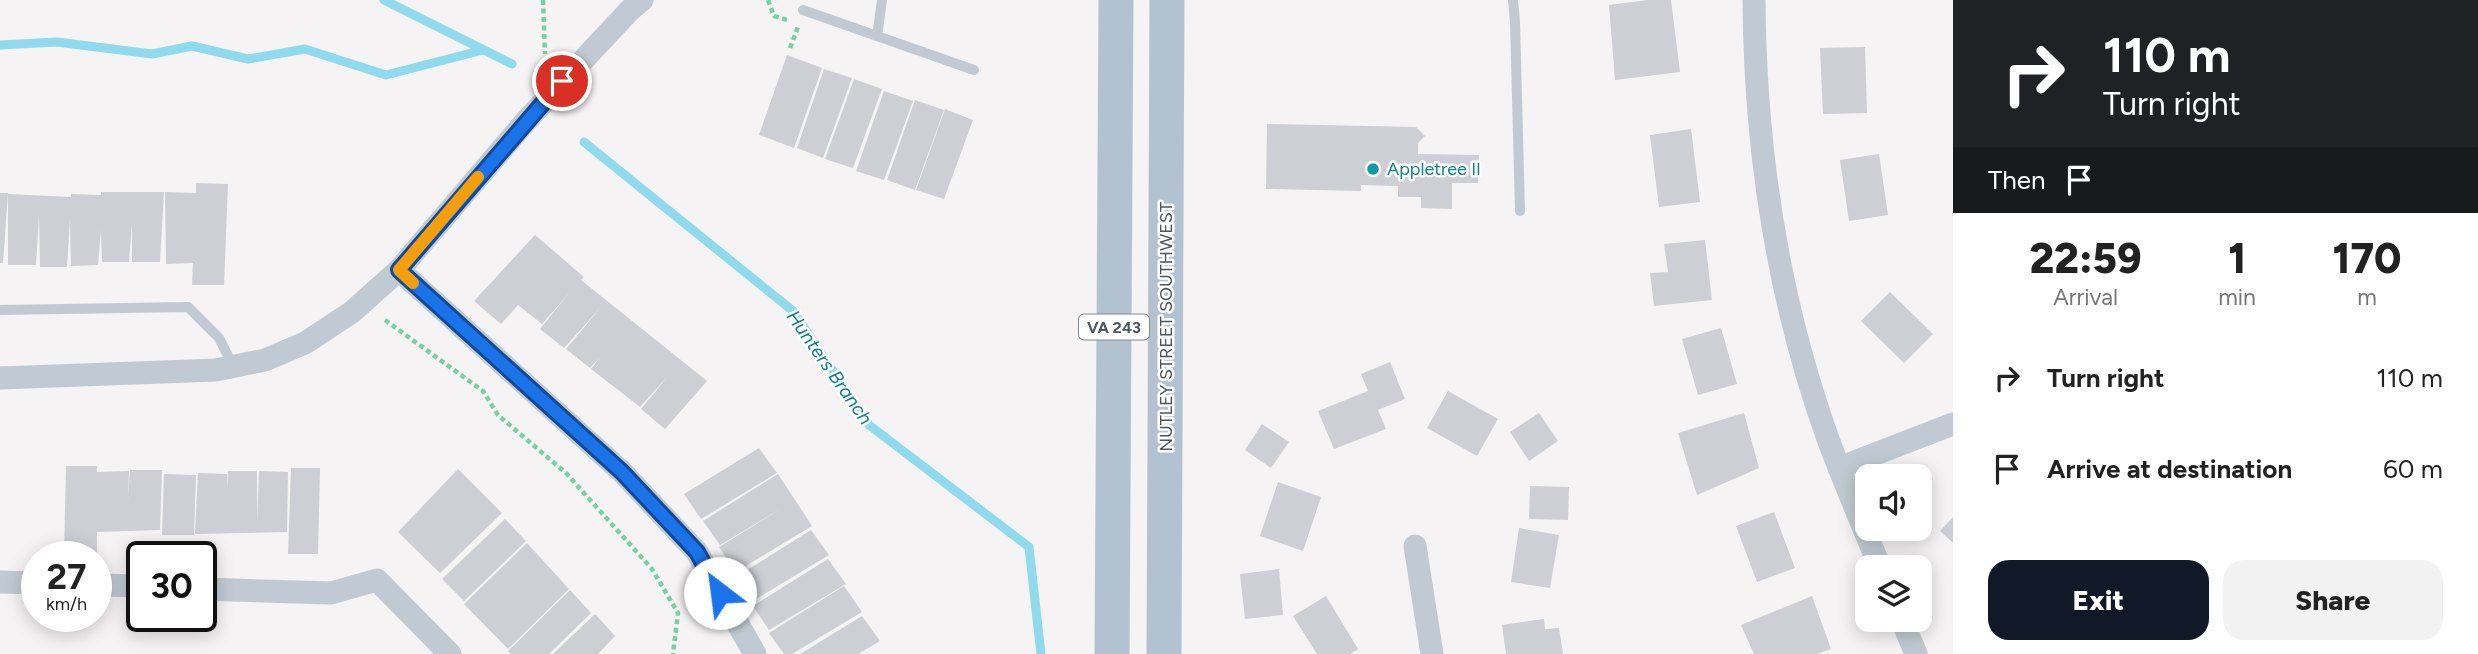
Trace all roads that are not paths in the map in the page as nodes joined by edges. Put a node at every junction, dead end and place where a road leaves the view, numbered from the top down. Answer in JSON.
{"nodes":[{"id":1,"x":882,"y":0,"type":"edge"},
{"id":2,"x":1116,"y":0,"type":"edge"},
{"id":3,"x":1167,"y":0,"type":"edge"},
{"id":4,"x":1513,"y":0,"type":"edge"},
{"id":5,"x":1754,"y":0,"type":"edge"},
{"id":6,"x":631,"y":3,"type":"edge"},
{"id":7,"x":803,"y":10,"type":"dead end"},
{"id":8,"x":877,"y":36,"type":"junction"},
{"id":9,"x":974,"y":70,"type":"dead end"},
{"id":10,"x":1520,"y":211,"type":"dead end"},
{"id":11,"x":399,"y":270,"type":"junction"},
{"id":12,"x":0,"y":310,"type":"edge"},
{"id":13,"x":233,"y":366,"type":"junction"},
{"id":14,"x":0,"y":378,"type":"edge"},
{"id":15,"x":1953,"y":424,"type":"edge"},
{"id":16,"x":1839,"y":468,"type":"junction"},
{"id":17,"x":1415,"y":546,"type":"dead end"},
{"id":18,"x":1875,"y":555,"type":"edge"},
{"id":19,"x":0,"y":582,"type":"edge"},
{"id":20,"x":21,"y":583,"type":"edge"},
{"id":21,"x":217,"y":589,"type":"edge"},
{"id":22,"x":1907,"y":632,"type":"edge"},
{"id":23,"x":450,"y":654,"type":"edge"},
{"id":24,"x":755,"y":654,"type":"edge"},
{"id":25,"x":1112,"y":654,"type":"edge"},
{"id":26,"x":1164,"y":654,"type":"edge"},
{"id":27,"x":1432,"y":654,"type":"edge"},
{"id":28,"x":1916,"y":654,"type":"edge"}],
"edges":[{"from":1,"to":8,"type":"lane"},
{"from":2,"to":25,"type":"main road","number":"VA 243"},
{"from":3,"to":26,"type":"main road","name":"NUTLEY STREET SOUTHWEST","number":"VA 243"},
{"from":4,"to":10,"type":"lane"},
{"from":5,"to":16,"type":"street"},
{"from":6,"to":11,"type":"street"},
{"from":7,"to":8,"type":"lane"},
{"from":8,"to":9,"type":"lane"},
{"from":11,"to":13,"type":"street"},
{"from":11,"to":24,"type":"street"},
{"from":12,"to":13,"type":"lane"},
{"from":13,"to":14,"type":"street"},
{"from":15,"to":16,"type":"street"},
{"from":16,"to":18,"type":"street"},
{"from":17,"to":27,"type":"street"},
{"from":19,"to":20,"type":"street"},
{"from":21,"to":23,"type":"street"},
{"from":22,"to":28,"type":"street"}]}
